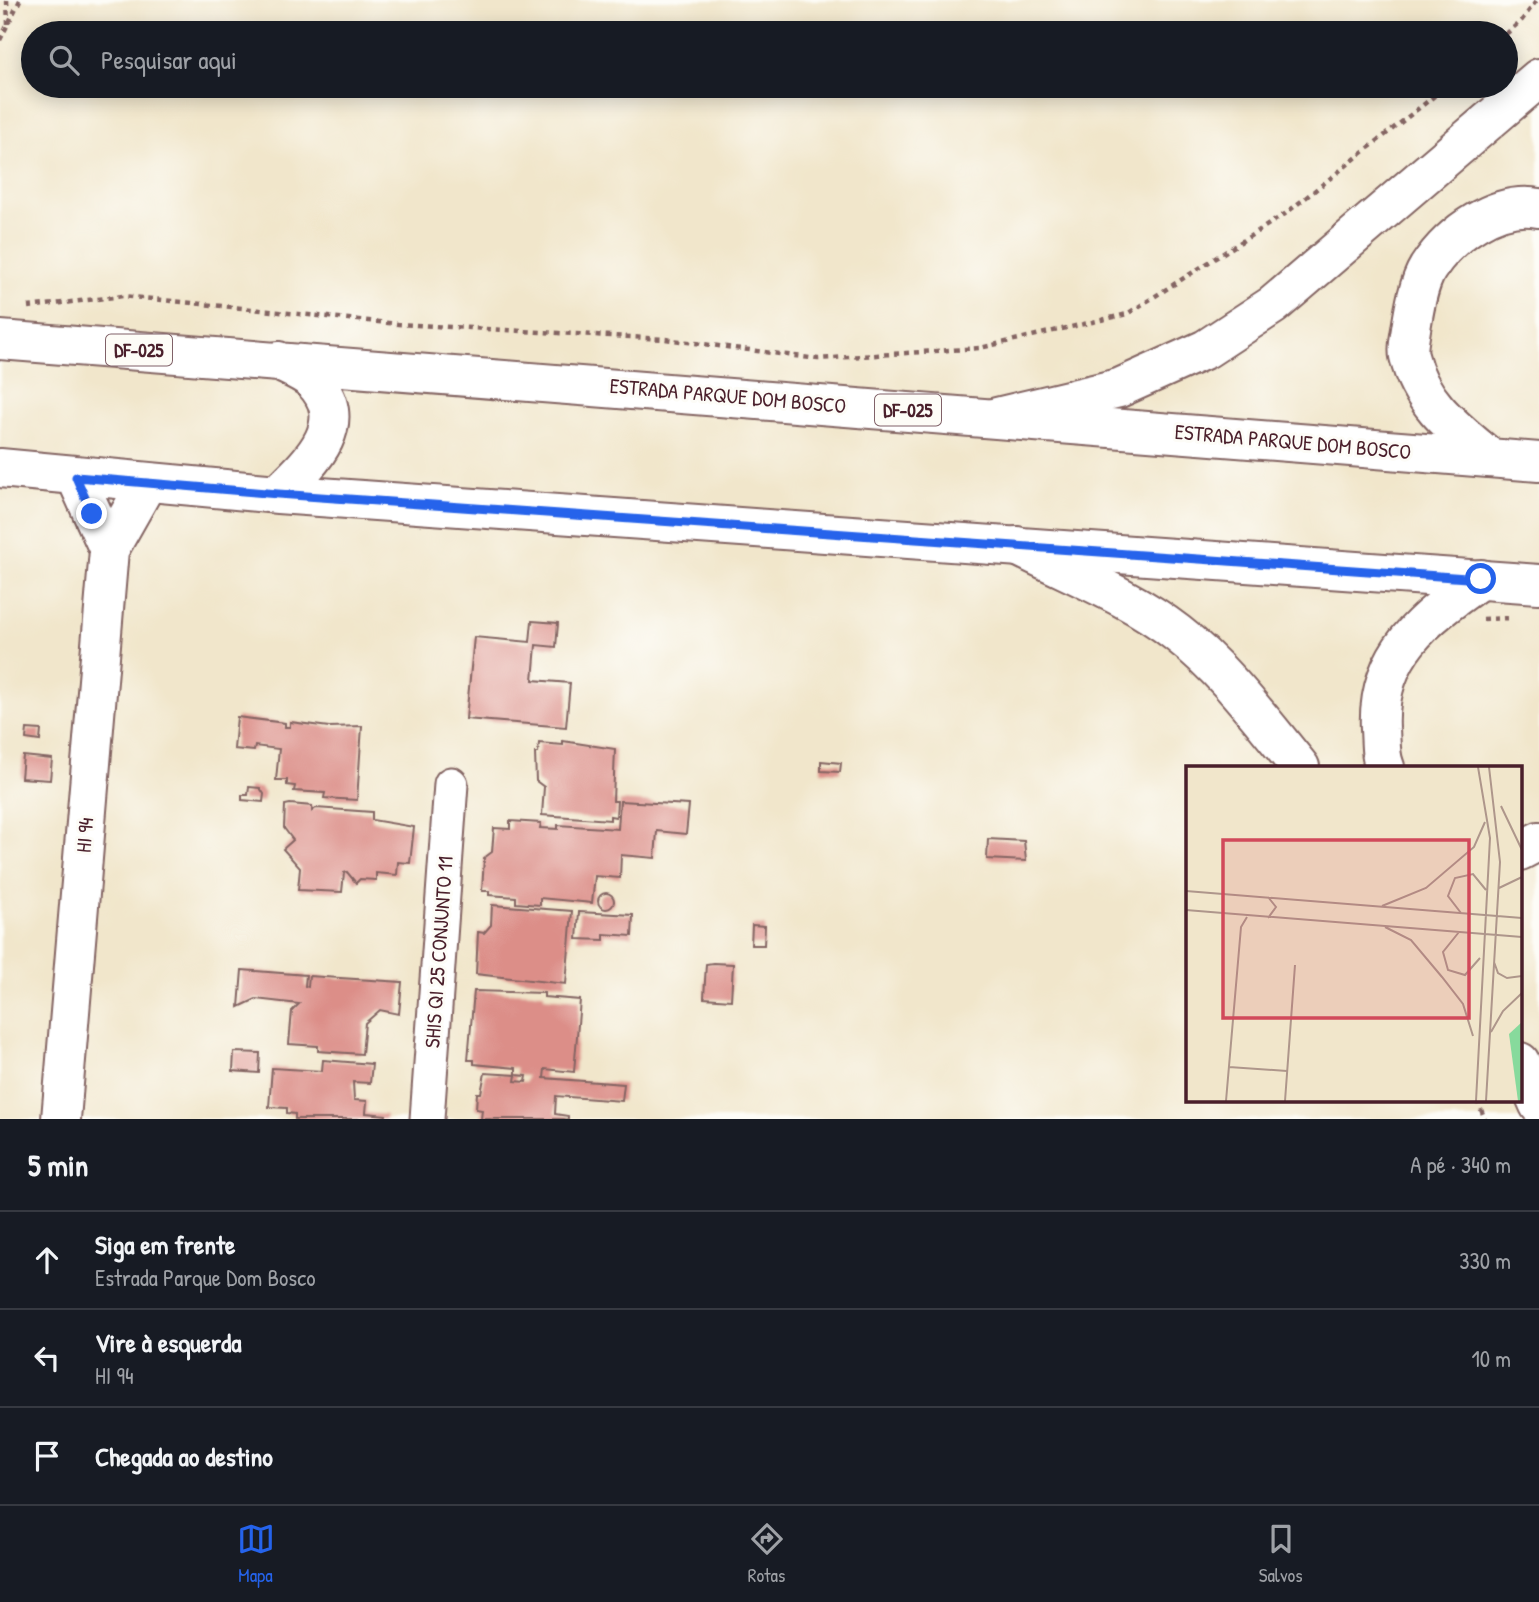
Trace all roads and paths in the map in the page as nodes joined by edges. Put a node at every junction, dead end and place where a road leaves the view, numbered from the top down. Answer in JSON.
{"nodes":[{"id":1,"x":7,"y":0,"type":"edge"},
{"id":2,"x":20,"y":0,"type":"edge"},
{"id":3,"x":1537,"y":0,"type":"edge"},
{"id":4,"x":1518,"y":24,"type":"edge"},
{"id":5,"x":8,"y":25,"type":"junction"},
{"id":6,"x":0,"y":40,"type":"edge"},
{"id":7,"x":1539,"y":78,"type":"edge"},
{"id":8,"x":1518,"y":96,"type":"edge"},
{"id":9,"x":1432,"y":98,"type":"edge"},
{"id":10,"x":1516,"y":98,"type":"edge"},
{"id":11,"x":1539,"y":208,"type":"edge"},
{"id":12,"x":7,"y":324,"type":"edge"},
{"id":13,"x":277,"y":360,"type":"junction"},
{"id":14,"x":997,"y":417,"type":"junction"},
{"id":15,"x":1490,"y":458,"type":"junction"},
{"id":16,"x":1539,"y":462,"type":"edge"},
{"id":17,"x":0,"y":468,"type":"edge"},
{"id":18,"x":76,"y":477,"type":"junction"},
{"id":19,"x":147,"y":483,"type":"junction"},
{"id":20,"x":278,"y":494,"type":"junction"},
{"id":21,"x":1017,"y":546,"type":"junction"},
{"id":22,"x":109,"y":551,"type":"junction"},
{"id":23,"x":1481,"y":579,"type":"junction"},
{"id":24,"x":1539,"y":583,"type":"edge"},
{"id":25,"x":1299,"y":766,"type":"edge"},
{"id":26,"x":1385,"y":766,"type":"edge"},
{"id":27,"x":451,"y":785,"type":"dead end"},
{"id":28,"x":1539,"y":841,"type":"edge"},
{"id":29,"x":1522,"y":850,"type":"edge"},
{"id":30,"x":1522,"y":1067,"type":"edge"},
{"id":31,"x":1478,"y":1102,"type":"edge"},
{"id":32,"x":1539,"y":1105,"type":"edge"},
{"id":33,"x":61,"y":1119,"type":"edge"},
{"id":34,"x":426,"y":1119,"type":"edge"},
{"id":35,"x":1485,"y":1119,"type":"edge"}],
"edges":[{"from":1,"to":5,"type":"path"},
{"from":2,"to":5,"type":"path"},
{"from":3,"to":4,"type":"path"},
{"from":5,"to":6,"type":"path"},
{"from":7,"to":8,"type":"main road"},
{"from":9,"to":12,"type":"path"},
{"from":10,"to":14,"type":"main road"},
{"from":11,"to":15,"type":"main road"},
{"from":12,"to":13,"type":"main road","name":"ESTRADA PARQUE DOM BOSCO","number":"DF-025"},
{"from":13,"to":14,"type":"main road","name":"ESTRADA PARQUE DOM BOSCO","number":"DF-025"},
{"from":13,"to":20,"type":"main road"},
{"from":14,"to":15,"type":"main road","name":"ESTRADA PARQUE DOM BOSCO","number":"DF-025"},
{"from":15,"to":16,"type":"main road","name":"ESTRADA PARQUE DOM BOSCO","number":"DF-025"},
{"from":17,"to":18,"type":"main road"},
{"from":18,"to":19,"type":"main road"},
{"from":18,"to":22,"type":"main road","name":"HI 94"},
{"from":19,"to":20,"type":"main road"},
{"from":19,"to":22,"type":"main road","name":"HI 94"},
{"from":20,"to":21,"type":"main road"},
{"from":21,"to":23,"type":"main road"},
{"from":21,"to":25,"type":"main road"},
{"from":22,"to":33,"type":"main road","name":"HI 94"},
{"from":23,"to":24,"type":"main road"},
{"from":23,"to":26,"type":"main road"},
{"from":27,"to":34,"type":"street","name":"SHIS QI 25 CONJUNTO 11"},
{"from":28,"to":29,"type":"main road"},
{"from":30,"to":32,"type":"main road"},
{"from":31,"to":35,"type":"path"}]}
